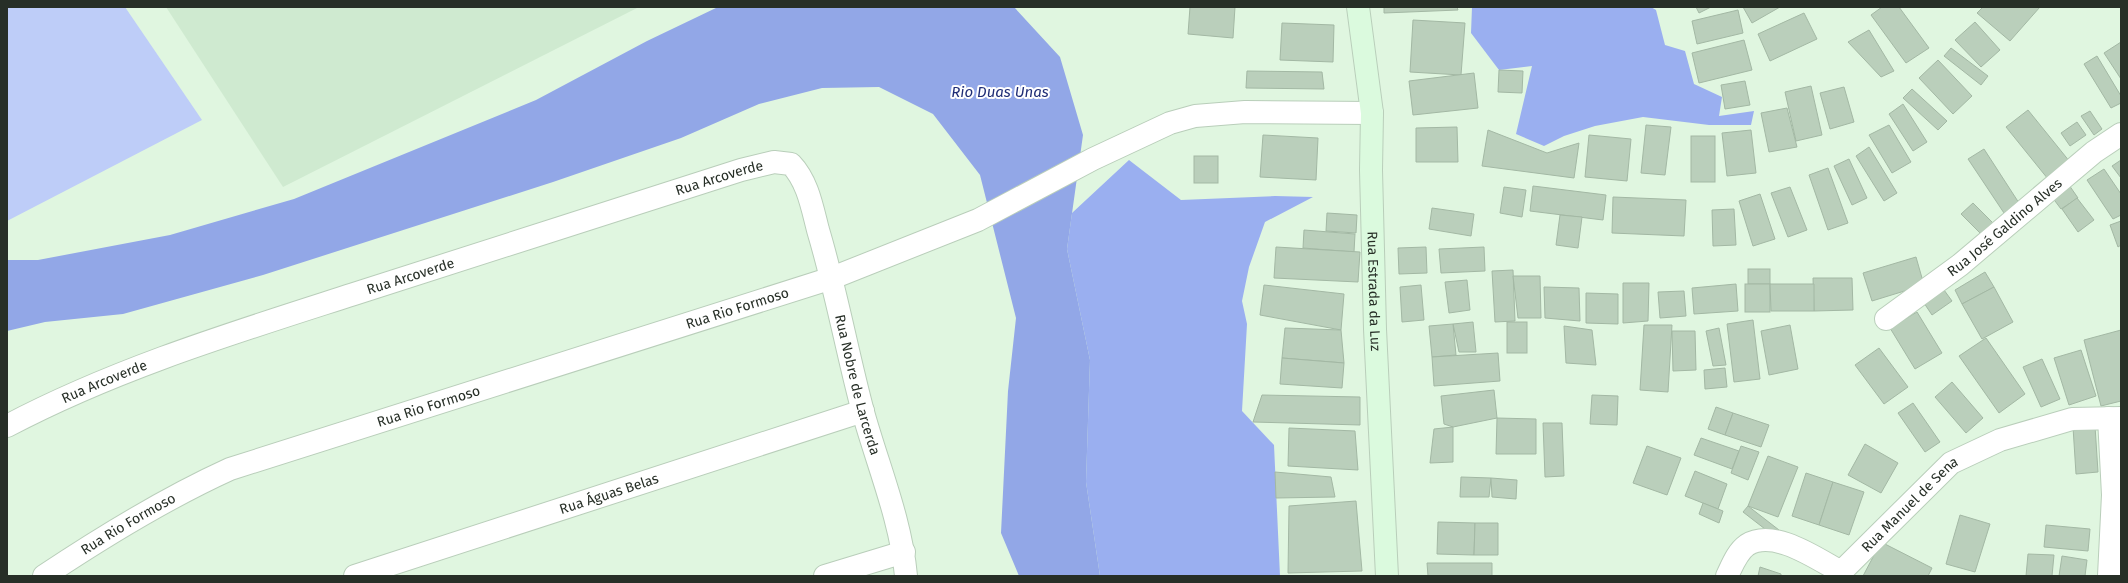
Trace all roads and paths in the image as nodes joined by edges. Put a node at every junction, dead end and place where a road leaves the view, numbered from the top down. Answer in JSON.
{"nodes":[{"id":1,"x":1358,"y":7,"type":"edge"},
{"id":2,"x":1372,"y":113,"type":"junction"},
{"id":3,"x":2121,"y":134,"type":"edge"},
{"id":4,"x":808,"y":193,"type":"joint"},
{"id":5,"x":832,"y":278,"type":"junction"},
{"id":6,"x":1886,"y":319,"type":"dead end"},
{"id":7,"x":863,"y":411,"type":"junction"},
{"id":8,"x":2115,"y":418,"type":"edge"},
{"id":9,"x":7,"y":426,"type":"edge"},
{"id":10,"x":904,"y":552,"type":"junction"},
{"id":11,"x":1844,"y":574,"type":"edge"},
{"id":12,"x":44,"y":576,"type":"edge"},
{"id":13,"x":355,"y":576,"type":"edge"},
{"id":14,"x":825,"y":576,"type":"edge"},
{"id":15,"x":906,"y":576,"type":"edge"},
{"id":16,"x":1387,"y":576,"type":"edge"},
{"id":17,"x":1727,"y":576,"type":"edge"},
{"id":18,"x":2109,"y":576,"type":"edge"}],
"edges":[{"from":1,"to":2,"type":"main road","name":"Rua Estrada da Luz"},
{"from":2,"to":5,"type":"street","name":"Rua Rio Formoso"},
{"from":2,"to":16,"type":"main road","name":"Rua Estrada da Luz"},
{"from":3,"to":6,"type":"street","name":"Rua José Galdino Alves"},
{"from":4,"to":5,"type":"street","name":"Rua Nobre de Larcerda"},
{"from":4,"to":9,"type":"street","name":"Rua Arcoverde"},
{"from":5,"to":7,"type":"street","name":"Rua Nobre de Larcerda"},
{"from":5,"to":12,"type":"street","name":"Rua Rio Formoso"},
{"from":7,"to":10,"type":"street","name":"Rua Nobre de Larcerda"},
{"from":7,"to":13,"type":"street","name":"Rua Águas Belas"},
{"from":8,"to":11,"type":"street","name":"Rua Manuel de Sena"},
{"from":8,"to":18,"type":"street"},
{"from":10,"to":14,"type":"street"},
{"from":10,"to":15,"type":"street","name":"Rua Nobre de Larcerda"},
{"from":11,"to":17,"type":"street","name":"Rua Manuel de Sena"}]}
